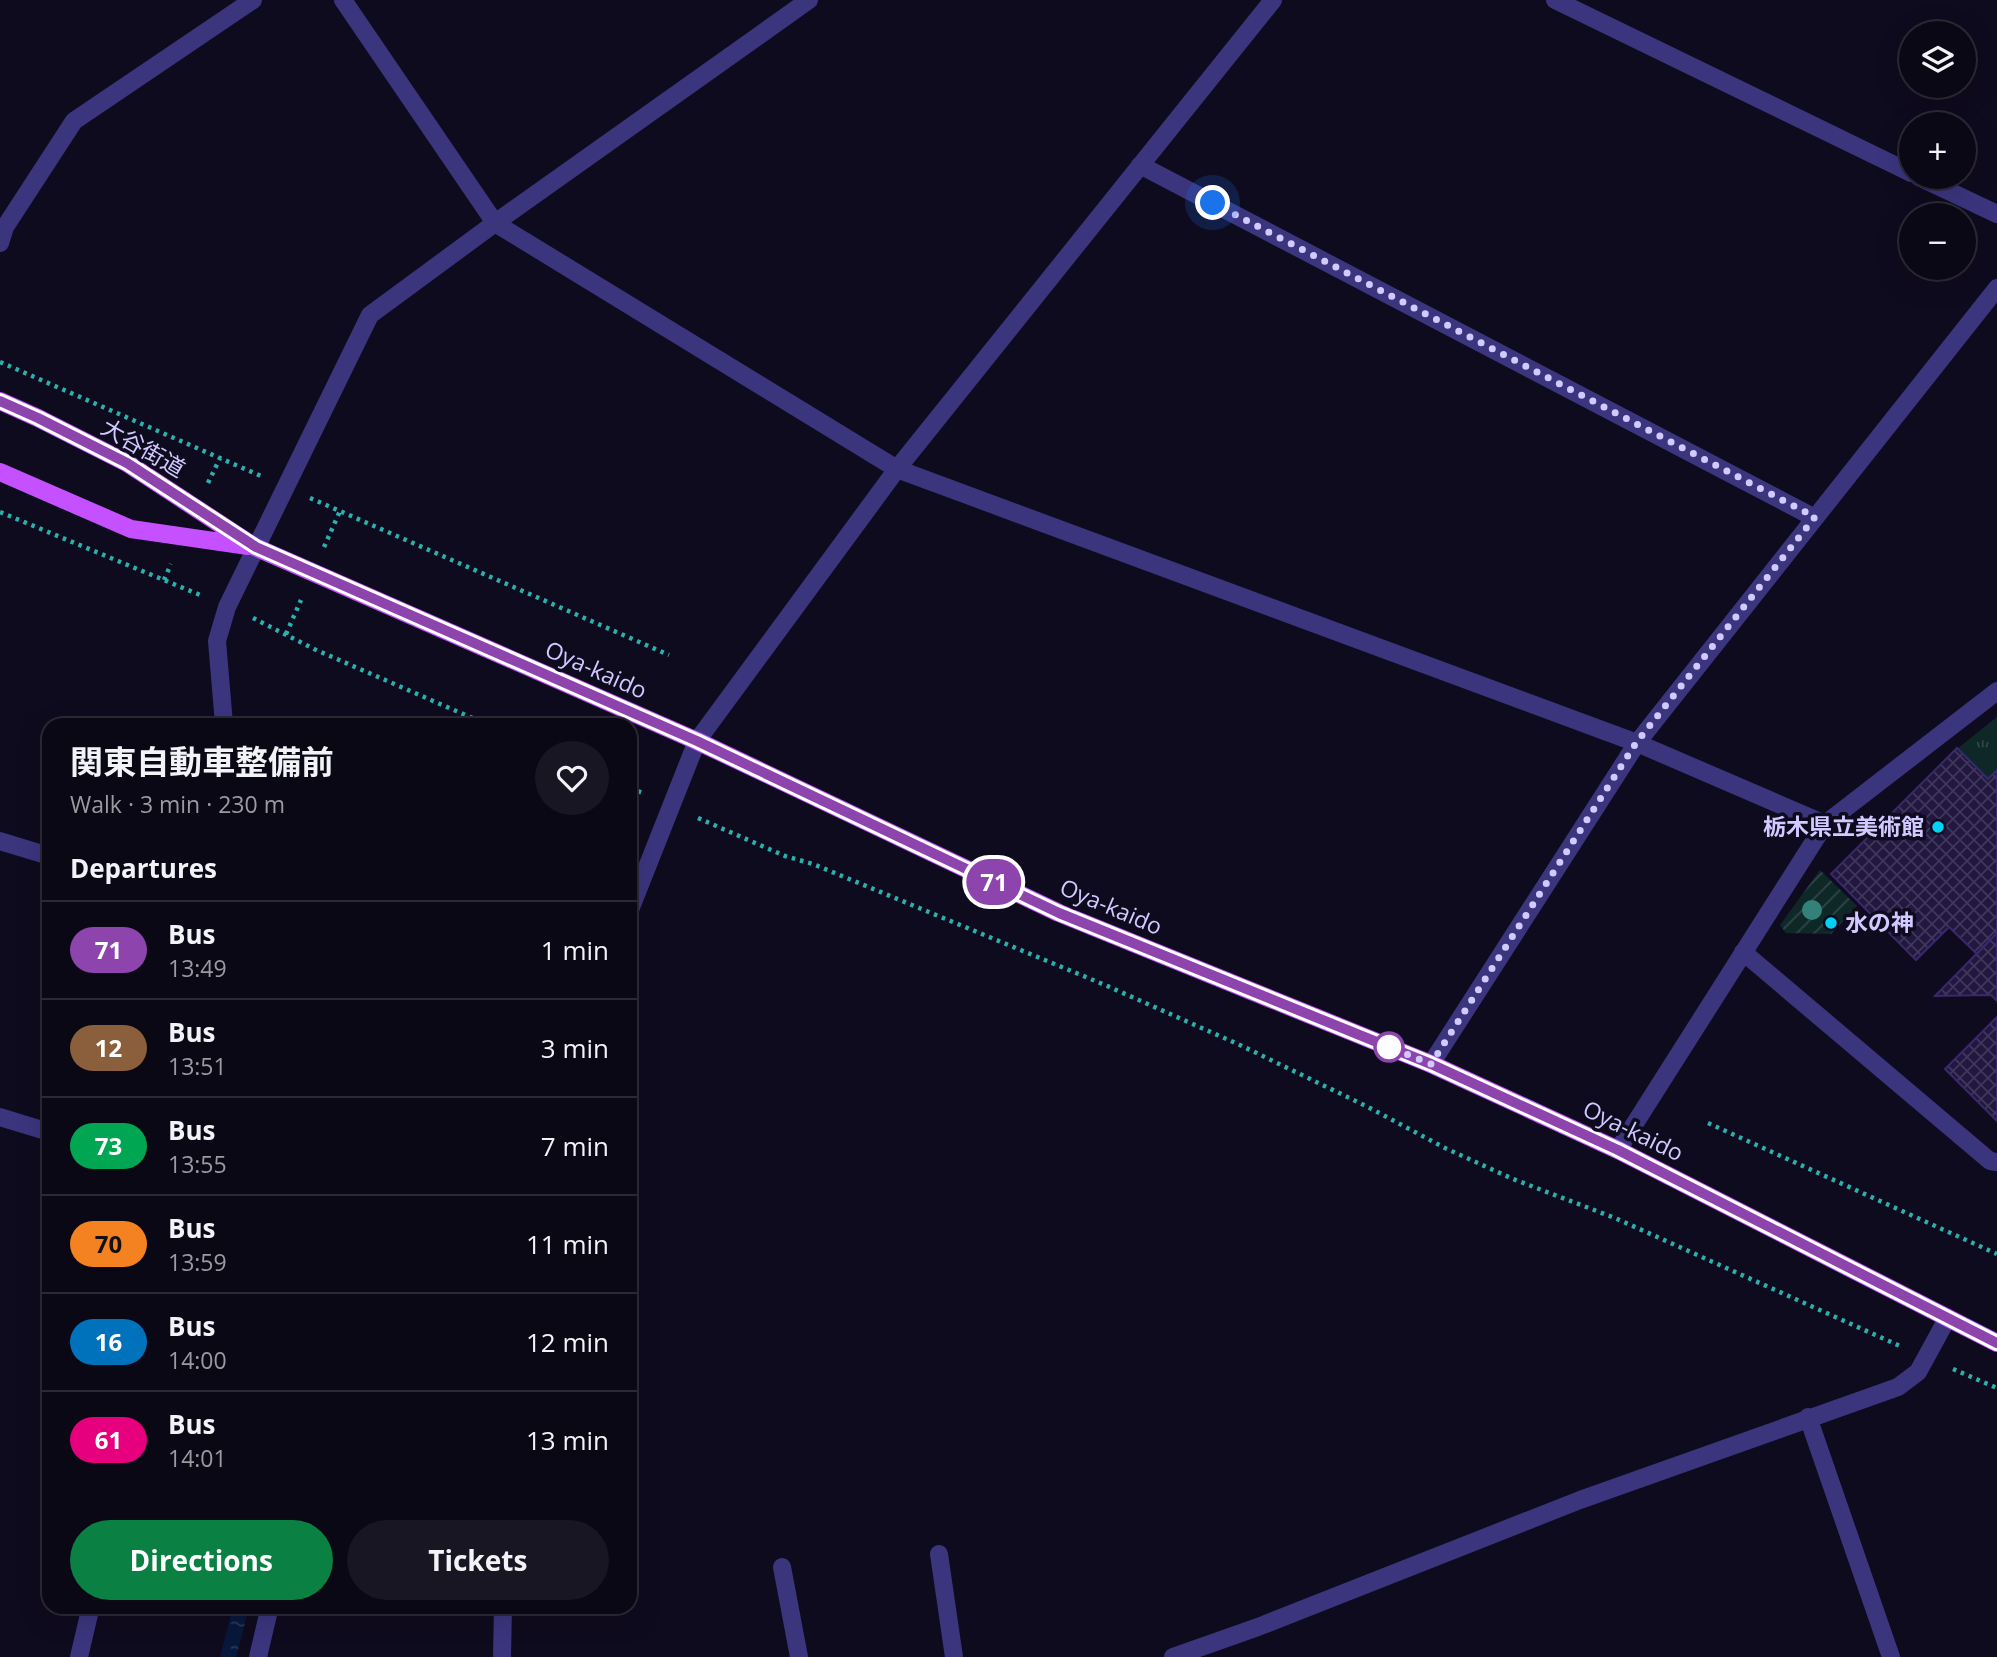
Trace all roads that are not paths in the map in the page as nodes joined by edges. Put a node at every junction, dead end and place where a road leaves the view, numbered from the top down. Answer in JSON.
{"nodes":[{"id":1,"x":253,"y":0,"type":"edge"},
{"id":2,"x":343,"y":0,"type":"edge"},
{"id":3,"x":809,"y":0,"type":"edge"},
{"id":4,"x":1273,"y":0,"type":"edge"},
{"id":5,"x":1555,"y":0,"type":"edge"},
{"id":6,"x":1140,"y":165,"type":"junction"},
{"id":7,"x":1899,"y":167,"type":"edge"},
{"id":8,"x":1944,"y":189,"type":"edge"},
{"id":9,"x":1997,"y":215,"type":"edge"},
{"id":10,"x":495,"y":223,"type":"junction"},
{"id":11,"x":0,"y":243,"type":"edge"},
{"id":12,"x":1997,"y":288,"type":"edge"},
{"id":13,"x":0,"y":401,"type":"edge"},
{"id":14,"x":897,"y":469,"type":"junction"},
{"id":15,"x":0,"y":472,"type":"edge"},
{"id":16,"x":1815,"y":517,"type":"junction"},
{"id":17,"x":256,"y":547,"type":"junction"},
{"id":18,"x":1997,"y":691,"type":"edge"},
{"id":19,"x":223,"y":718,"type":"edge"},
{"id":20,"x":697,"y":741,"type":"junction"},
{"id":21,"x":1636,"y":743,"type":"junction"},
{"id":22,"x":1825,"y":824,"type":"junction"},
{"id":23,"x":0,"y":841,"type":"edge"},
{"id":24,"x":42,"y":854,"type":"edge"},
{"id":25,"x":637,"y":891,"type":"edge"},
{"id":26,"x":1743,"y":952,"type":"junction"},
{"id":27,"x":1431,"y":1064,"type":"junction"},
{"id":28,"x":0,"y":1117,"type":"edge"},
{"id":29,"x":42,"y":1130,"type":"edge"},
{"id":30,"x":1618,"y":1150,"type":"junction"},
{"id":31,"x":1997,"y":1162,"type":"edge"},
{"id":32,"x":1947,"y":1319,"type":"junction"},
{"id":33,"x":1997,"y":1343,"type":"edge"},
{"id":34,"x":1808,"y":1417,"type":"junction"},
{"id":35,"x":939,"y":1554,"type":"dead end"},
{"id":36,"x":782,"y":1567,"type":"dead end"},
{"id":37,"x":89,"y":1614,"type":"edge"},
{"id":38,"x":268,"y":1614,"type":"edge"},
{"id":39,"x":503,"y":1614,"type":"edge"},
{"id":40,"x":79,"y":1657,"type":"edge"},
{"id":41,"x":258,"y":1657,"type":"edge"},
{"id":42,"x":502,"y":1657,"type":"edge"},
{"id":43,"x":799,"y":1657,"type":"edge"},
{"id":44,"x":954,"y":1657,"type":"edge"},
{"id":45,"x":1173,"y":1657,"type":"edge"},
{"id":46,"x":1891,"y":1657,"type":"edge"}],
"edges":[{"from":1,"to":11,"type":"street"},
{"from":2,"to":10,"type":"street"},
{"from":3,"to":10,"type":"street"},
{"from":4,"to":6,"type":"street"},
{"from":5,"to":7,"type":"street"},
{"from":6,"to":14,"type":"street"},
{"from":6,"to":16,"type":"street"},
{"from":8,"to":9,"type":"street"},
{"from":10,"to":14,"type":"street"},
{"from":10,"to":17,"type":"street"},
{"from":12,"to":16,"type":"street"},
{"from":13,"to":17,"type":"main road","name":"大谷街道"},
{"from":14,"to":20,"type":"street"},
{"from":14,"to":21,"type":"street"},
{"from":15,"to":17,"type":"main road","name":"Oya-kaido"},
{"from":16,"to":21,"type":"street"},
{"from":17,"to":19,"type":"street"},
{"from":17,"to":20,"type":"main road","name":"Oya-kaido"},
{"from":18,"to":22,"type":"street"},
{"from":20,"to":25,"type":"street"},
{"from":20,"to":27,"type":"main road","name":"Oya-kaido"},
{"from":21,"to":22,"type":"street"},
{"from":21,"to":27,"type":"street"},
{"from":22,"to":26,"type":"street"},
{"from":23,"to":24,"type":"street"},
{"from":26,"to":30,"type":"street"},
{"from":26,"to":31,"type":"street"},
{"from":27,"to":30,"type":"main road","name":"Oya-kaido"},
{"from":28,"to":29,"type":"street"},
{"from":30,"to":32,"type":"main road","name":"Oya-kaido"},
{"from":32,"to":33,"type":"main road","name":"Oya-kaido"},
{"from":32,"to":34,"type":"street"},
{"from":34,"to":45,"type":"street"},
{"from":34,"to":46,"type":"street"},
{"from":35,"to":44,"type":"street"},
{"from":36,"to":43,"type":"street"},
{"from":37,"to":40,"type":"street"},
{"from":38,"to":41,"type":"street"},
{"from":39,"to":42,"type":"street"}]}
